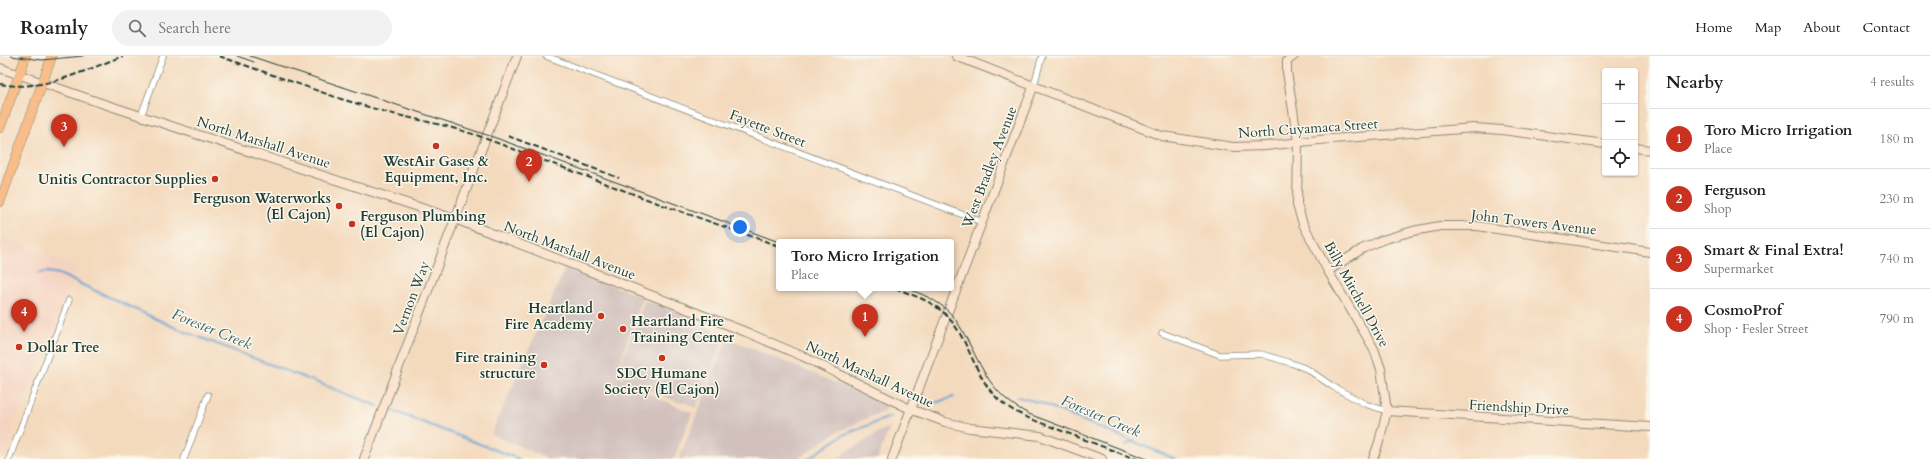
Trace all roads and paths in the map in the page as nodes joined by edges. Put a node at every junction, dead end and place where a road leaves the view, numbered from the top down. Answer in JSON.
{"nodes":[{"id":1,"x":26,"y":56,"type":"edge"},
{"id":2,"x":52,"y":56,"type":"edge"},
{"id":3,"x":163,"y":56,"type":"edge"},
{"id":4,"x":517,"y":56,"type":"edge"},
{"id":5,"x":546,"y":56,"type":"edge"},
{"id":6,"x":956,"y":56,"type":"edge"},
{"id":7,"x":1042,"y":56,"type":"edge"},
{"id":8,"x":1294,"y":56,"type":"edge"},
{"id":9,"x":0,"y":68,"type":"edge"},
{"id":10,"x":20,"y":76,"type":"junction"},
{"id":11,"x":43,"y":84,"type":"junction"},
{"id":12,"x":1034,"y":85,"type":"junction"},
{"id":13,"x":141,"y":116,"type":"junction"},
{"id":14,"x":0,"y":128,"type":"edge"},
{"id":15,"x":1298,"y":142,"type":"junction"},
{"id":16,"x":1602,"y":144,"type":"edge"},
{"id":17,"x":1638,"y":148,"type":"edge"},
{"id":18,"x":1650,"y":150,"type":"edge"},
{"id":19,"x":0,"y":202,"type":"edge"},
{"id":20,"x":456,"y":219,"type":"junction"},
{"id":21,"x":982,"y":222,"type":"junction"},
{"id":22,"x":1650,"y":252,"type":"edge"},
{"id":23,"x":1328,"y":271,"type":"junction"},
{"id":24,"x":69,"y":300,"type":"dead end"},
{"id":25,"x":1162,"y":332,"type":"dead end"},
{"id":26,"x":208,"y":395,"type":"dead end"},
{"id":27,"x":910,"y":409,"type":"junction"},
{"id":28,"x":1387,"y":411,"type":"junction"},
{"id":29,"x":1650,"y":427,"type":"edge"},
{"id":30,"x":9,"y":459,"type":"edge"},
{"id":31,"x":184,"y":459,"type":"edge"},
{"id":32,"x":364,"y":459,"type":"edge"},
{"id":33,"x":892,"y":459,"type":"edge"},
{"id":34,"x":1102,"y":459,"type":"edge"},
{"id":35,"x":1373,"y":459,"type":"edge"}],
"edges":[{"from":1,"to":10,"type":"main road"},
{"from":2,"to":11,"type":"main road"},
{"from":3,"to":13,"type":"street"},
{"from":4,"to":20,"type":"main road","name":"Vernon Way"},
{"from":5,"to":21,"type":"street","name":"Fayette Street"},
{"from":6,"to":12,"type":"main road","name":"North Cuyamaca Street"},
{"from":7,"to":12,"type":"street"},
{"from":8,"to":15,"type":"main road","name":"Billy Mitchell Drive"},
{"from":9,"to":10,"type":"main road","name":"North Marshall Avenue"},
{"from":10,"to":11,"type":"main road","name":"North Marshall Avenue"},
{"from":10,"to":14,"type":"main road"},
{"from":11,"to":13,"type":"main road","name":"North Marshall Avenue"},
{"from":11,"to":19,"type":"main road"},
{"from":12,"to":15,"type":"main road","name":"North Cuyamaca Street"},
{"from":12,"to":21,"type":"main road","name":"West Bradley Avenue"},
{"from":13,"to":20,"type":"main road","name":"North Marshall Avenue"},
{"from":15,"to":16,"type":"main road","name":"North Cuyamaca Street"},
{"from":15,"to":23,"type":"main road","name":"Billy Mitchell Drive"},
{"from":17,"to":18,"type":"main road"},
{"from":20,"to":27,"type":"main road","name":"North Marshall Avenue"},
{"from":20,"to":32,"type":"main road","name":"Vernon Way"},
{"from":21,"to":27,"type":"main road","name":"West Bradley Avenue"},
{"from":22,"to":23,"type":"main road","name":"John Towers Avenue"},
{"from":23,"to":28,"type":"main road","name":"Billy Mitchell Drive"},
{"from":24,"to":30,"type":"street"},
{"from":25,"to":28,"type":"street"},
{"from":26,"to":31,"type":"street"},
{"from":27,"to":33,"type":"main road","name":"West Bradley Avenue"},
{"from":27,"to":34,"type":"main road","name":"North Marshall Avenue"},
{"from":28,"to":29,"type":"main road","name":"Friendship Drive"},
{"from":28,"to":35,"type":"main road","name":"Billy Mitchell Drive"}]}
